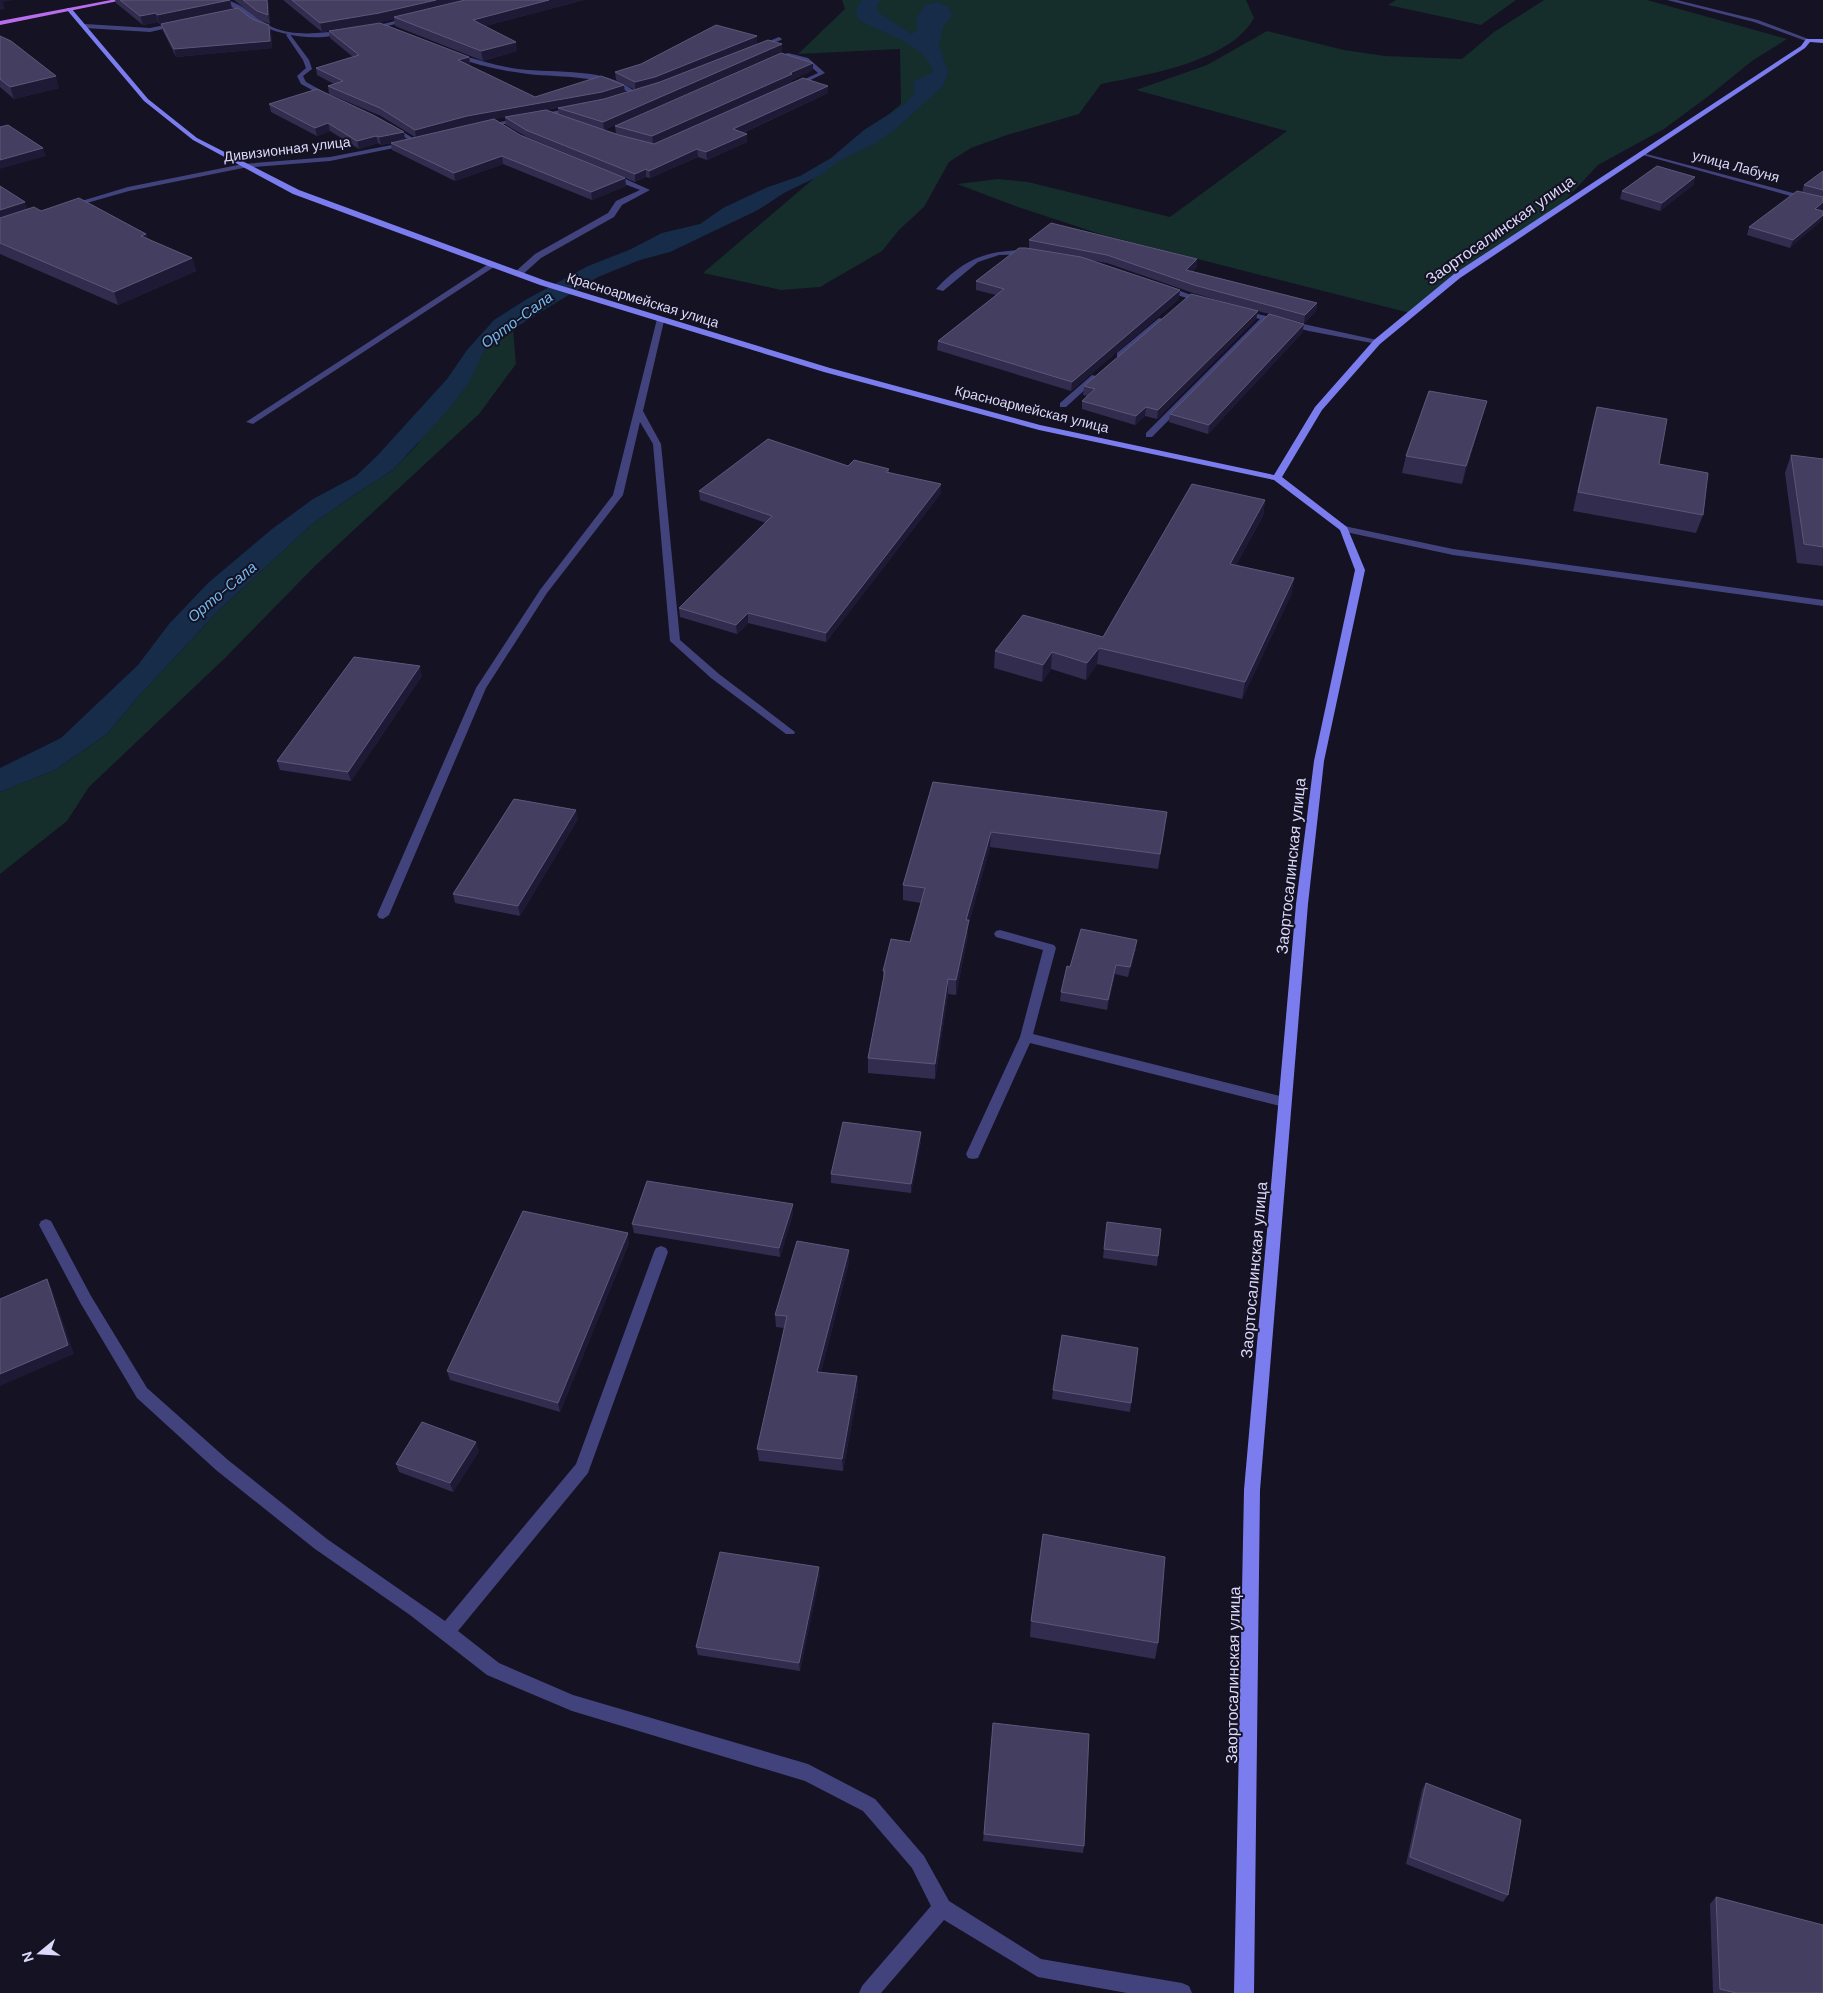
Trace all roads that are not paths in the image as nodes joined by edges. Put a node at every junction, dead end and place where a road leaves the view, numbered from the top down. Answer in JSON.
{"nodes":[{"id":1,"x":120,"y":0,"type":"edge"},
{"id":2,"x":226,"y":0,"type":"edge"},
{"id":3,"x":1670,"y":0,"type":"edge"},
{"id":4,"x":69,"y":9,"type":"junction"},
{"id":5,"x":241,"y":11,"type":"junction"},
{"id":6,"x":232,"y":13,"type":"edge"},
{"id":7,"x":418,"y":17,"type":"edge"},
{"id":8,"x":0,"y":23,"type":"edge"},
{"id":9,"x":187,"y":23,"type":"edge"},
{"id":10,"x":85,"y":26,"type":"junction"},
{"id":11,"x":381,"y":26,"type":"junction"},
{"id":12,"x":362,"y":29,"type":"edge"},
{"id":13,"x":398,"y":30,"type":"edge"},
{"id":14,"x":352,"y":31,"type":"edge"},
{"id":15,"x":289,"y":35,"type":"junction"},
{"id":16,"x":779,"y":39,"type":"dead end"},
{"id":17,"x":1808,"y":40,"type":"junction"},
{"id":18,"x":1823,"y":41,"type":"edge"},
{"id":19,"x":752,"y":49,"type":"edge"},
{"id":20,"x":444,"y":51,"type":"edge"},
{"id":21,"x":767,"y":62,"type":"edge"},
{"id":22,"x":789,"y":88,"type":"edge"},
{"id":23,"x":643,"y":92,"type":"edge"},
{"id":24,"x":635,"y":94,"type":"junction"},
{"id":25,"x":627,"y":96,"type":"edge"},
{"id":26,"x":340,"y":101,"type":"edge"},
{"id":27,"x":585,"y":107,"type":"edge"},
{"id":28,"x":548,"y":115,"type":"junction"},
{"id":29,"x":562,"y":120,"type":"edge"},
{"id":30,"x":384,"y":122,"type":"edge"},
{"id":31,"x":497,"y":124,"type":"junction"},
{"id":32,"x":478,"y":127,"type":"edge"},
{"id":33,"x":510,"y":132,"type":"edge"},
{"id":34,"x":425,"y":140,"type":"edge"},
{"id":35,"x":416,"y":142,"type":"junction"},
{"id":36,"x":1641,"y":154,"type":"junction"},
{"id":37,"x":243,"y":166,"type":"junction"},
{"id":38,"x":597,"y":170,"type":"edge"},
{"id":39,"x":1823,"y":203,"type":"edge"},
{"id":40,"x":56,"y":210,"type":"edge"},
{"id":41,"x":1040,"y":254,"type":"edge"},
{"id":42,"x":493,"y":265,"type":"junction"},
{"id":43,"x":518,"y":274,"type":"junction"},
{"id":44,"x":1155,"y":285,"type":"edge"},
{"id":45,"x":940,"y":289,"type":"dead end"},
{"id":46,"x":1208,"y":302,"type":"edge"},
{"id":47,"x":1236,"y":310,"type":"edge"},
{"id":48,"x":1169,"y":314,"type":"edge"},
{"id":49,"x":1265,"y":318,"type":"junction"},
{"id":50,"x":660,"y":321,"type":"junction"},
{"id":51,"x":1377,"y":342,"type":"junction"},
{"id":52,"x":1114,"y":361,"type":"edge"},
{"id":53,"x":1099,"y":374,"type":"edge"},
{"id":54,"x":1063,"y":405,"type":"dead end"},
{"id":55,"x":639,"y":412,"type":"junction"},
{"id":56,"x":250,"y":422,"type":"dead end"},
{"id":57,"x":1149,"y":435,"type":"dead end"},
{"id":58,"x":1277,"y":478,"type":"junction"},
{"id":59,"x":1344,"y":529,"type":"junction"},
{"id":60,"x":1823,"y":603,"type":"edge"},
{"id":61,"x":790,"y":732,"type":"dead end"},
{"id":62,"x":383,"y":916,"type":"dead end"},
{"id":63,"x":1000,"y":934,"type":"dead end"},
{"id":64,"x":1026,"y":1037,"type":"junction"},
{"id":65,"x":1284,"y":1102,"type":"junction"},
{"id":66,"x":973,"y":1154,"type":"dead end"},
{"id":67,"x":46,"y":1225,"type":"dead end"},
{"id":68,"x":661,"y":1252,"type":"dead end"},
{"id":69,"x":446,"y":1633,"type":"junction"},
{"id":70,"x":942,"y":1908,"type":"junction"},
{"id":71,"x":869,"y":1993,"type":"edge"},
{"id":72,"x":1182,"y":1993,"type":"edge"},
{"id":73,"x":1244,"y":1993,"type":"edge"}],
"edges":[{"from":1,"to":4,"type":"main road"},
{"from":2,"to":5,"type":"street"},
{"from":3,"to":17,"type":"street"},
{"from":4,"to":8,"type":"main road"},
{"from":4,"to":10,"type":"street","name":"Красноармейская улица"},
{"from":5,"to":6,"type":"street"},
{"from":5,"to":15,"type":"street"},
{"from":7,"to":11,"type":"street"},
{"from":9,"to":10,"type":"street"},
{"from":10,"to":37,"type":"street","name":"Красноармейская улица"},
{"from":11,"to":12,"type":"street"},
{"from":11,"to":13,"type":"street"},
{"from":14,"to":15,"type":"street"},
{"from":15,"to":26,"type":"street"},
{"from":16,"to":19,"type":"street"},
{"from":17,"to":18,"type":"street"},
{"from":17,"to":36,"type":"street","name":"Заортосалинская улица"},
{"from":20,"to":24,"type":"street"},
{"from":21,"to":22,"type":"street"},
{"from":23,"to":24,"type":"street"},
{"from":24,"to":25,"type":"street"},
{"from":27,"to":28,"type":"street"},
{"from":28,"to":29,"type":"street"},
{"from":28,"to":31,"type":"street"},
{"from":30,"to":35,"type":"street"},
{"from":31,"to":32,"type":"street"},
{"from":31,"to":33,"type":"street"},
{"from":34,"to":35,"type":"street","name":"Дивизионная улица"},
{"from":35,"to":37,"type":"street","name":"Дивизионная улица"},
{"from":36,"to":39,"type":"street","name":"улица Лабуня"},
{"from":36,"to":51,"type":"street","name":"Заортосалинская улица"},
{"from":37,"to":40,"type":"street","name":"Дивизионная улица"},
{"from":37,"to":42,"type":"street","name":"Красноармейская улица"},
{"from":38,"to":43,"type":"street"},
{"from":41,"to":45,"type":"street"},
{"from":42,"to":43,"type":"street","name":"Красноармейская улица"},
{"from":42,"to":56,"type":"street"},
{"from":43,"to":50,"type":"street","name":"Красноармейская улица"},
{"from":44,"to":46,"type":"street"},
{"from":47,"to":49,"type":"street"},
{"from":48,"to":52,"type":"street"},
{"from":49,"to":51,"type":"street"},
{"from":49,"to":57,"type":"street"},
{"from":50,"to":55,"type":"street"},
{"from":50,"to":58,"type":"street","name":"Красноармейская улица"},
{"from":51,"to":58,"type":"street","name":"Заортосалинская улица"},
{"from":53,"to":54,"type":"street"},
{"from":55,"to":61,"type":"street"},
{"from":55,"to":62,"type":"street"},
{"from":58,"to":59,"type":"street"},
{"from":59,"to":60,"type":"street"},
{"from":59,"to":65,"type":"street","name":"Заортосалинская улица"},
{"from":63,"to":64,"type":"street"},
{"from":64,"to":65,"type":"street"},
{"from":64,"to":66,"type":"street"},
{"from":65,"to":73,"type":"street","name":"Заортосалинская улица"},
{"from":67,"to":69,"type":"street"},
{"from":68,"to":69,"type":"street"},
{"from":69,"to":70,"type":"street"},
{"from":70,"to":71,"type":"street"},
{"from":70,"to":72,"type":"street"}]}
